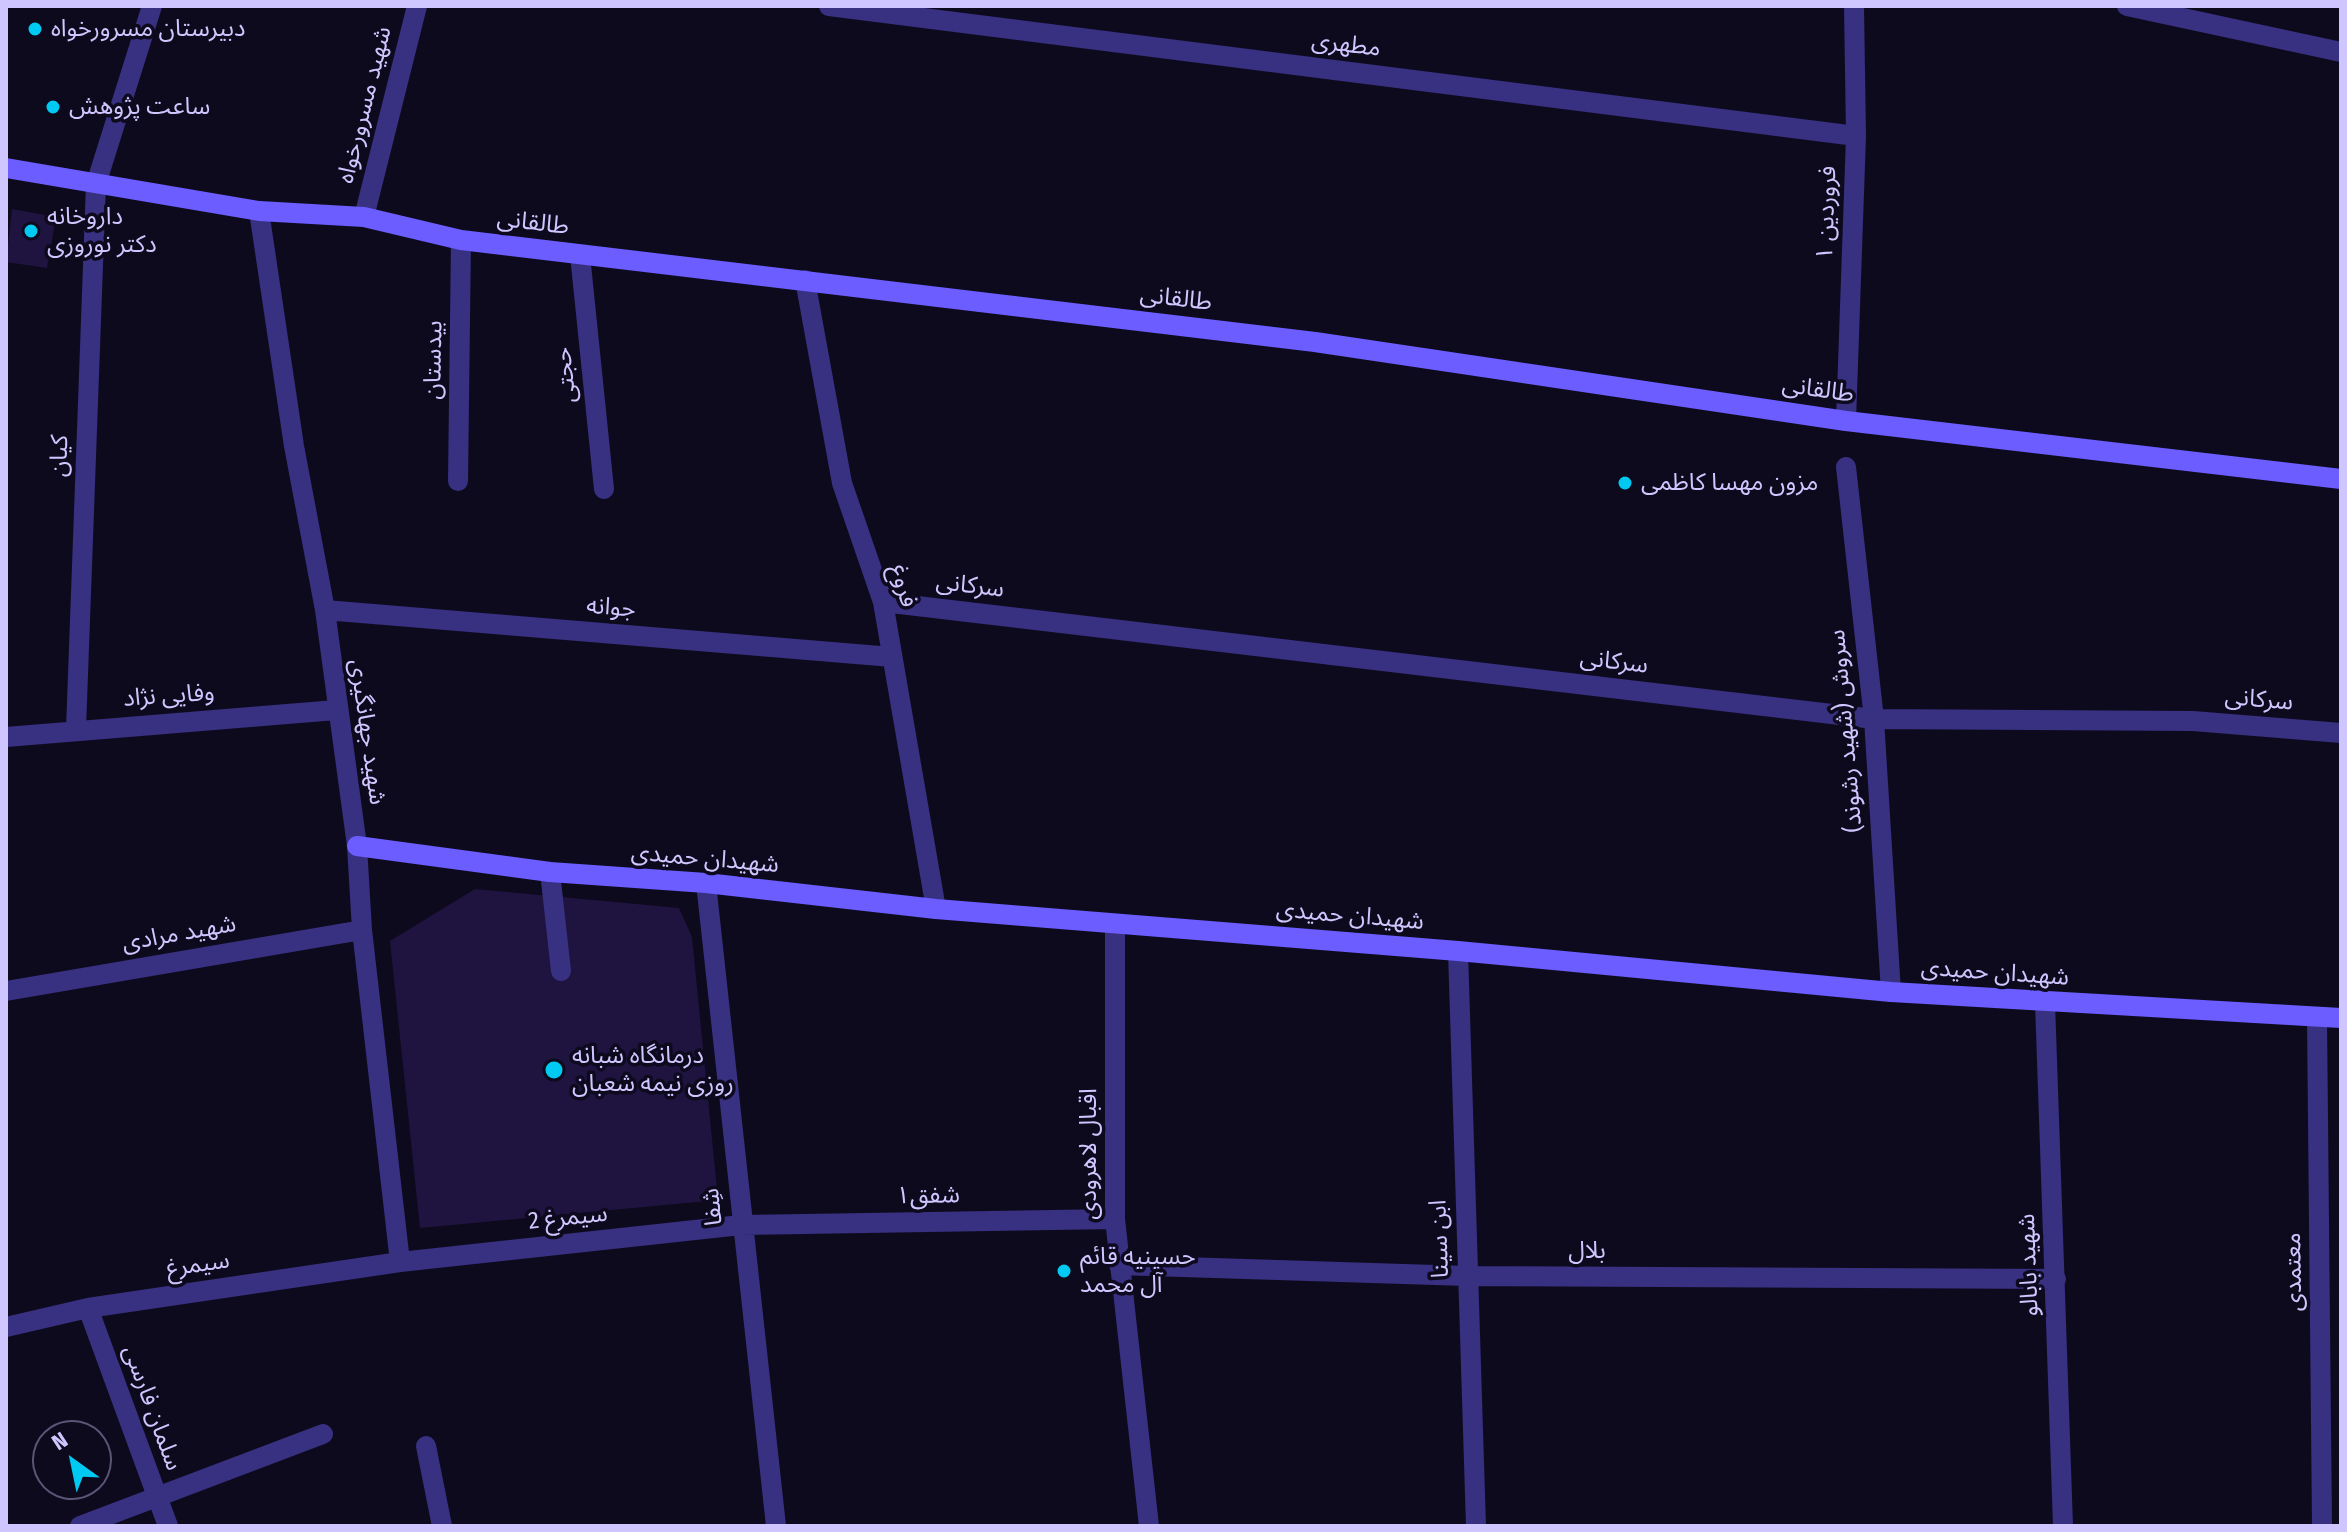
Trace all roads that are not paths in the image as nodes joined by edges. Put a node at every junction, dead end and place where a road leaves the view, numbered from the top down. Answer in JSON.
{"nodes":[{"id":1,"x":152,"y":6,"type":"edge"},
{"id":2,"x":417,"y":6,"type":"edge"},
{"id":3,"x":829,"y":6,"type":"edge"},
{"id":4,"x":1854,"y":6,"type":"edge"},
{"id":5,"x":2127,"y":6,"type":"edge"},
{"id":6,"x":2341,"y":52,"type":"edge"},
{"id":7,"x":1856,"y":136,"type":"junction"},
{"id":8,"x":6,"y":168,"type":"edge"},
{"id":9,"x":96,"y":184,"type":"junction"},
{"id":10,"x":259,"y":211,"type":"junction"},
{"id":11,"x":364,"y":217,"type":"junction"},
{"id":12,"x":461,"y":240,"type":"junction"},
{"id":13,"x":580,"y":255,"type":"junction"},
{"id":14,"x":805,"y":280,"type":"junction"},
{"id":15,"x":1846,"y":421,"type":"junction"},
{"id":16,"x":1846,"y":467,"type":"dead end"},
{"id":17,"x":2341,"y":479,"type":"edge"},
{"id":18,"x":458,"y":481,"type":"dead end"},
{"id":19,"x":604,"y":489,"type":"dead end"},
{"id":20,"x":883,"y":602,"type":"junction"},
{"id":21,"x":325,"y":610,"type":"junction"},
{"id":22,"x":892,"y":657,"type":"junction"},
{"id":23,"x":336,"y":710,"type":"junction"},
{"id":24,"x":1874,"y":719,"type":"junction"},
{"id":25,"x":76,"y":729,"type":"junction"},
{"id":26,"x":2341,"y":733,"type":"edge"},
{"id":27,"x":6,"y":737,"type":"edge"},
{"id":28,"x":357,"y":846,"type":"junction"},
{"id":29,"x":550,"y":872,"type":"junction"},
{"id":30,"x":706,"y":883,"type":"junction"},
{"id":31,"x":936,"y":909,"type":"junction"},
{"id":32,"x":1115,"y":924,"type":"junction"},
{"id":33,"x":362,"y":930,"type":"junction"},
{"id":34,"x":1458,"y":951,"type":"junction"},
{"id":35,"x":561,"y":971,"type":"dead end"},
{"id":36,"x":6,"y":991,"type":"edge"},
{"id":37,"x":1891,"y":992,"type":"junction"},
{"id":38,"x":2045,"y":1002,"type":"junction"},
{"id":39,"x":2317,"y":1018,"type":"junction"},
{"id":40,"x":2341,"y":1018,"type":"edge"},
{"id":41,"x":1115,"y":1219,"type":"junction"},
{"id":42,"x":741,"y":1225,"type":"junction"},
{"id":43,"x":400,"y":1262,"type":"junction"},
{"id":44,"x":1119,"y":1265,"type":"junction"},
{"id":45,"x":1467,"y":1276,"type":"junction"},
{"id":46,"x":2056,"y":1279,"type":"junction"},
{"id":47,"x":88,"y":1308,"type":"junction"},
{"id":48,"x":6,"y":1327,"type":"edge"},
{"id":49,"x":323,"y":1434,"type":"dead end"},
{"id":50,"x":426,"y":1446,"type":"dead end"},
{"id":51,"x":157,"y":1497,"type":"junction"},
{"id":52,"x":80,"y":1526,"type":"edge"},
{"id":53,"x":168,"y":1526,"type":"edge"},
{"id":54,"x":442,"y":1526,"type":"edge"},
{"id":55,"x":776,"y":1526,"type":"edge"},
{"id":56,"x":1149,"y":1526,"type":"edge"},
{"id":57,"x":1476,"y":1526,"type":"edge"},
{"id":58,"x":2063,"y":1526,"type":"edge"},
{"id":59,"x":2322,"y":1526,"type":"edge"}],
"edges":[{"from":1,"to":9,"type":"street","name":"کیان"},
{"from":2,"to":11,"type":"street","name":"شهید مسرورخواه"},
{"from":3,"to":7,"type":"street","name":"مطهری"},
{"from":4,"to":7,"type":"street","name":"فروردین ۱"},
{"from":5,"to":6,"type":"street"},
{"from":7,"to":15,"type":"street","name":"فروردین ۱"},
{"from":8,"to":9,"type":"street","name":"طالقانی"},
{"from":9,"to":10,"type":"street","name":"طالقانی"},
{"from":9,"to":25,"type":"street","name":"کیان"},
{"from":10,"to":11,"type":"street","name":"طالقانی"},
{"from":10,"to":21,"type":"street","name":"شهید جهانگیری"},
{"from":11,"to":12,"type":"street","name":"طالقانی"},
{"from":12,"to":13,"type":"street","name":"طالقانی"},
{"from":12,"to":18,"type":"street","name":"بیدستان"},
{"from":13,"to":14,"type":"street","name":"طالقانی"},
{"from":13,"to":19,"type":"street","name":"حجتی"},
{"from":14,"to":15,"type":"street","name":"طالقانی"},
{"from":14,"to":20,"type":"street","name":"فروغ"},
{"from":15,"to":17,"type":"street","name":"طالقانی"},
{"from":16,"to":24,"type":"street","name":"سروش (شهید رشوند)"},
{"from":20,"to":22,"type":"street","name":"فروغ"},
{"from":20,"to":24,"type":"street","name":"سرکانی"},
{"from":21,"to":22,"type":"street","name":"جوانه"},
{"from":21,"to":23,"type":"street","name":"شهید جهانگیری"},
{"from":22,"to":31,"type":"street","name":"فروغ"},
{"from":23,"to":25,"type":"street","name":"وفایی نژاد"},
{"from":23,"to":28,"type":"street","name":"شهید جهانگیری"},
{"from":24,"to":26,"type":"street","name":"سرکانی"},
{"from":24,"to":37,"type":"street","name":"سروش (شهید رشوند)"},
{"from":25,"to":27,"type":"street","name":"وفایی نژاد"},
{"from":28,"to":29,"type":"street","name":"شهیدان حمیدی"},
{"from":28,"to":33,"type":"street","name":"شهید جهانگیری"},
{"from":29,"to":30,"type":"street","name":"شهیدان حمیدی"},
{"from":29,"to":35,"type":"street"},
{"from":30,"to":31,"type":"street","name":"شهیدان حمیدی"},
{"from":30,"to":42,"type":"street","name":"شِفا"},
{"from":31,"to":32,"type":"street","name":"شهیدان حمیدی"},
{"from":32,"to":34,"type":"street","name":"شهیدان حمیدی"},
{"from":32,"to":41,"type":"street","name":"اقبال لاهرودی"},
{"from":33,"to":36,"type":"street","name":"شهید مرادی"},
{"from":33,"to":43,"type":"street","name":"شهید جهانگیری"},
{"from":34,"to":37,"type":"street","name":"شهیدان حمیدی"},
{"from":34,"to":45,"type":"street","name":"ابن سینا"},
{"from":37,"to":38,"type":"street","name":"شهیدان حمیدی"},
{"from":38,"to":39,"type":"street","name":"شهیدان حمیدی"},
{"from":38,"to":46,"type":"street","name":"شهید بابالو"},
{"from":39,"to":40,"type":"street","name":"شهیدان حمیدی"},
{"from":39,"to":59,"type":"street","name":"معتمدی"},
{"from":41,"to":42,"type":"street","name":"۱شفق"},
{"from":41,"to":44,"type":"street","name":"اقبال لاهرودی"},
{"from":42,"to":43,"type":"street","name":"سیمرغ 2"},
{"from":42,"to":55,"type":"street","name":"شِفا"},
{"from":43,"to":47,"type":"street","name":"سیمرغ"},
{"from":44,"to":45,"type":"street","name":"بلال"},
{"from":44,"to":56,"type":"street","name":"اقبال لاهرودی"},
{"from":45,"to":46,"type":"street","name":"بلال"},
{"from":45,"to":57,"type":"street","name":"ابن سینا"},
{"from":46,"to":58,"type":"street","name":"شهید بابالو"},
{"from":47,"to":48,"type":"street","name":"سیمرغ"},
{"from":47,"to":51,"type":"street","name":"سلمان فارسی"},
{"from":49,"to":51,"type":"street"},
{"from":50,"to":54,"type":"street"},
{"from":51,"to":52,"type":"street"},
{"from":51,"to":53,"type":"street","name":"سلمان فارسی"}]}
